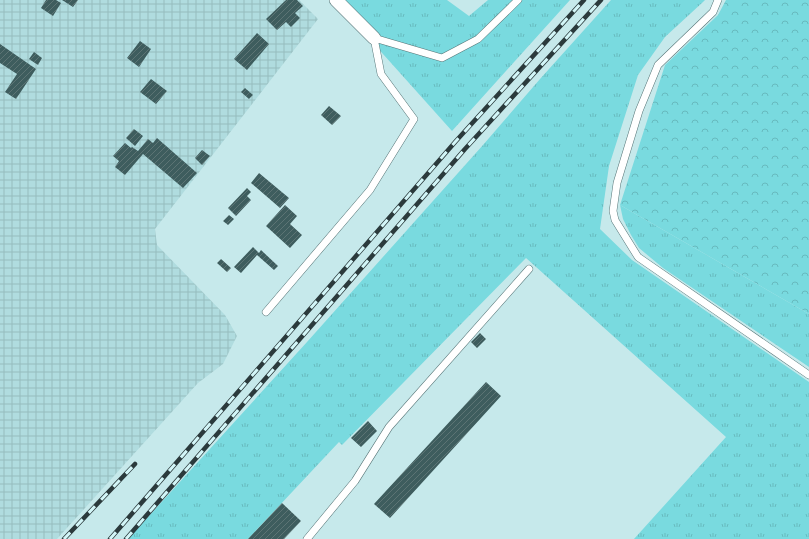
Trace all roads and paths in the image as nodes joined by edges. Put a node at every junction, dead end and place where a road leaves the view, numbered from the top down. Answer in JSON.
{"nodes":[{"id":1,"x":336,"y":0,"type":"edge"},
{"id":2,"x":518,"y":0,"type":"edge"},
{"id":3,"x":718,"y":0,"type":"edge"},
{"id":4,"x":374,"y":38,"type":"junction"},
{"id":5,"x":529,"y":270,"type":"dead end"},
{"id":6,"x":266,"y":312,"type":"dead end"},
{"id":7,"x":809,"y":375,"type":"edge"},
{"id":8,"x":307,"y":539,"type":"edge"}],
"edges":[{"from":1,"to":4,"type":"street"},
{"from":2,"to":4,"type":"lane"},
{"from":3,"to":7,"type":"lane"},
{"from":4,"to":6,"type":"lane"},
{"from":5,"to":8,"type":"lane"}]}
